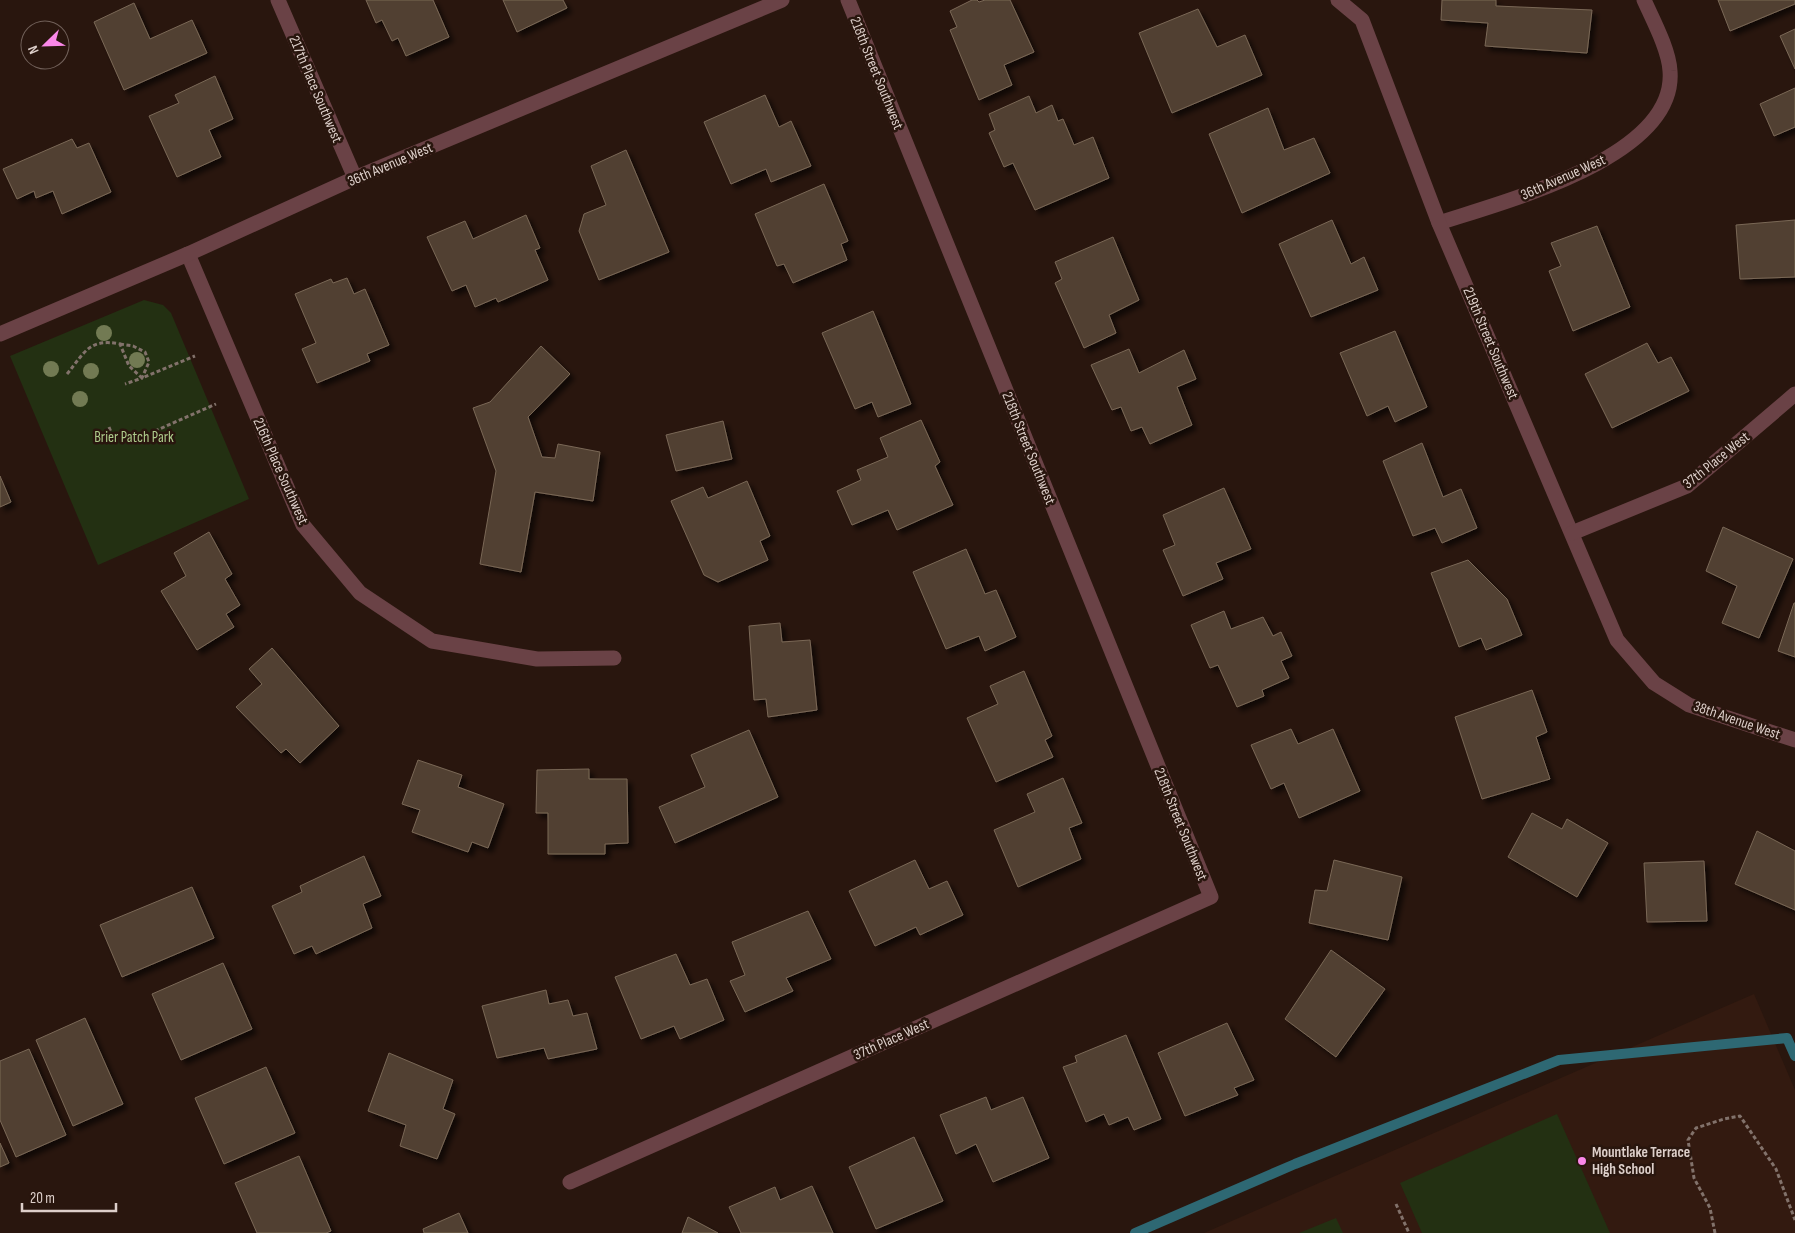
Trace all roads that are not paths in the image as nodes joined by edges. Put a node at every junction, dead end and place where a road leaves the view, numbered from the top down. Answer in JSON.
{"nodes":[{"id":1,"x":278,"y":0,"type":"edge"},
{"id":2,"x":782,"y":0,"type":"edge"},
{"id":3,"x":848,"y":0,"type":"edge"},
{"id":4,"x":1338,"y":0,"type":"edge"},
{"id":5,"x":1644,"y":0,"type":"edge"},
{"id":6,"x":355,"y":178,"type":"junction"},
{"id":7,"x":1439,"y":223,"type":"junction"},
{"id":8,"x":188,"y":254,"type":"junction"},
{"id":9,"x":0,"y":334,"type":"edge"},
{"id":10,"x":1795,"y":394,"type":"edge"},
{"id":11,"x":1572,"y":533,"type":"junction"},
{"id":12,"x":614,"y":658,"type":"dead end"},
{"id":13,"x":1654,"y":683,"type":"joint"},
{"id":14,"x":1795,"y":740,"type":"edge"},
{"id":15,"x":1211,"y":896,"type":"joint"},
{"id":16,"x":570,"y":1182,"type":"dead end"}],
"edges":[{"from":1,"to":6,"type":"street","name":"217th Place Southwest"},
{"from":2,"to":6,"type":"street","name":"36th Avenue West"},
{"from":3,"to":15,"type":"street","name":"218th Street Southwest"},
{"from":4,"to":7,"type":"street","name":"219th Street Southwest"},
{"from":5,"to":7,"type":"street","name":"36th Avenue West"},
{"from":6,"to":8,"type":"street","name":"36th Avenue West"},
{"from":7,"to":11,"type":"street","name":"219th Street Southwest"},
{"from":8,"to":9,"type":"street","name":"36th Avenue West"},
{"from":8,"to":12,"type":"street","name":"216th Place Southwest"},
{"from":10,"to":11,"type":"street","name":"37th Place West"},
{"from":11,"to":13,"type":"street","name":"219th Street Southwest"},
{"from":13,"to":14,"type":"street","name":"38th Avenue West"},
{"from":15,"to":16,"type":"street","name":"37th Place West"}]}
